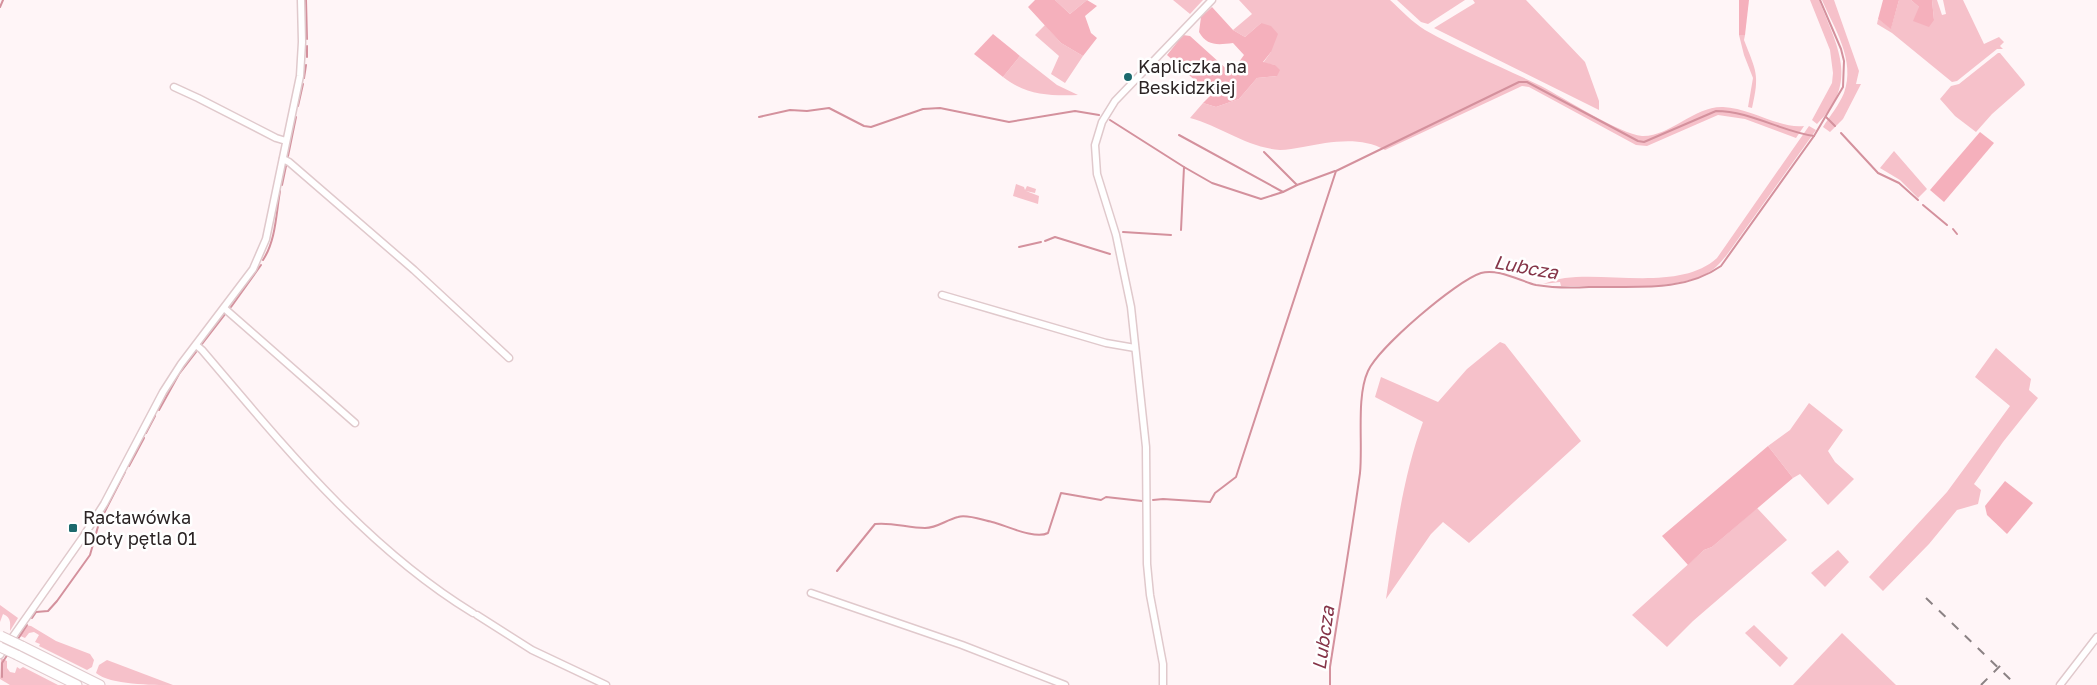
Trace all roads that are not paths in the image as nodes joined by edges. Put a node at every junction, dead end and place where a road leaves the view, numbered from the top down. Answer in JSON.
{"nodes":[{"id":1,"x":301,"y":0,"type":"edge"},
{"id":2,"x":1212,"y":0,"type":"edge"},
{"id":3,"x":174,"y":88,"type":"dead end"},
{"id":4,"x":286,"y":141,"type":"junction"},
{"id":5,"x":282,"y":159,"type":"junction"},
{"id":6,"x":942,"y":295,"type":"dead end"},
{"id":7,"x":224,"y":308,"type":"junction"},
{"id":8,"x":196,"y":346,"type":"junction"},
{"id":9,"x":1136,"y":348,"type":"junction"},
{"id":10,"x":509,"y":358,"type":"dead end"},
{"id":11,"x":355,"y":423,"type":"dead end"},
{"id":12,"x":811,"y":593,"type":"dead end"},
{"id":13,"x":0,"y":635,"type":"edge"},
{"id":14,"x":2097,"y":637,"type":"edge"},
{"id":15,"x":0,"y":647,"type":"edge"},
{"id":16,"x":0,"y":655,"type":"edge"},
{"id":17,"x":77,"y":685,"type":"edge"},
{"id":18,"x":100,"y":685,"type":"edge"},
{"id":19,"x":606,"y":685,"type":"edge"},
{"id":20,"x":1065,"y":685,"type":"edge"},
{"id":21,"x":1163,"y":685,"type":"edge"},
{"id":22,"x":2060,"y":685,"type":"edge"}],
"edges":[{"from":1,"to":4,"type":"street"},
{"from":2,"to":9,"type":"street"},
{"from":3,"to":4,"type":"street"},
{"from":4,"to":5,"type":"street"},
{"from":5,"to":7,"type":"street"},
{"from":5,"to":10,"type":"street"},
{"from":6,"to":9,"type":"street"},
{"from":7,"to":8,"type":"street"},
{"from":7,"to":11,"type":"street"},
{"from":8,"to":16,"type":"street"},
{"from":8,"to":19,"type":"street"},
{"from":9,"to":21,"type":"street"},
{"from":12,"to":20,"type":"street"},
{"from":13,"to":18,"type":"highway","bridge":true},
{"from":14,"to":22,"type":"street"},
{"from":15,"to":17,"type":"highway","bridge":true}]}
